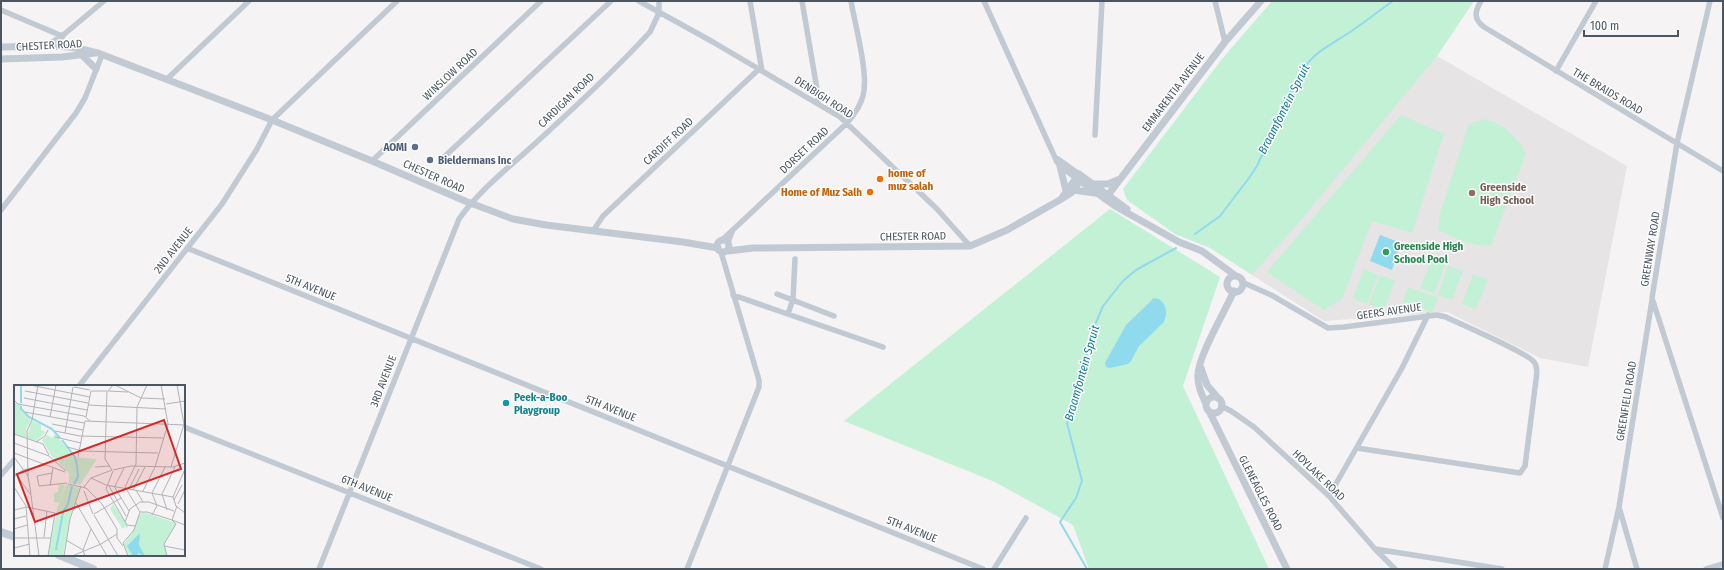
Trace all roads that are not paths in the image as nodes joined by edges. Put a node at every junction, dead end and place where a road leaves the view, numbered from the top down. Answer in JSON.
{"nodes":[{"id":1,"x":104,"y":1,"type":"edge"},
{"id":2,"x":249,"y":1,"type":"edge"},
{"id":3,"x":397,"y":1,"type":"edge"},
{"id":4,"x":541,"y":1,"type":"edge"},
{"id":5,"x":611,"y":1,"type":"edge"},
{"id":6,"x":639,"y":1,"type":"edge"},
{"id":7,"x":660,"y":1,"type":"edge"},
{"id":8,"x":750,"y":1,"type":"edge"},
{"id":9,"x":802,"y":1,"type":"edge"},
{"id":10,"x":851,"y":1,"type":"edge"},
{"id":11,"x":984,"y":1,"type":"edge"},
{"id":12,"x":1102,"y":1,"type":"edge"},
{"id":13,"x":1215,"y":1,"type":"edge"},
{"id":14,"x":1261,"y":1,"type":"edge"},
{"id":15,"x":1481,"y":1,"type":"edge"},
{"id":16,"x":1596,"y":1,"type":"edge"},
{"id":17,"x":1710,"y":1,"type":"edge"},
{"id":18,"x":1,"y":10,"type":"edge"},
{"id":19,"x":659,"y":13,"type":"junction"},
{"id":20,"x":62,"y":36,"type":"junction"},
{"id":21,"x":1225,"y":42,"type":"junction"},
{"id":22,"x":1,"y":47,"type":"edge"},
{"id":23,"x":40,"y":47,"type":"junction"},
{"id":24,"x":100,"y":54,"type":"junction"},
{"id":25,"x":82,"y":55,"type":"junction"},
{"id":26,"x":1,"y":59,"type":"edge"},
{"id":27,"x":96,"y":69,"type":"junction"},
{"id":28,"x":761,"y":70,"type":"junction"},
{"id":29,"x":1556,"y":71,"type":"junction"},
{"id":30,"x":167,"y":79,"type":"junction"},
{"id":31,"x":818,"y":104,"type":"junction"},
{"id":32,"x":272,"y":120,"type":"junction"},
{"id":33,"x":848,"y":123,"type":"junction"},
{"id":34,"x":1095,"y":135,"type":"dead end"},
{"id":35,"x":1677,"y":143,"type":"junction"},
{"id":36,"x":443,"y":158,"type":"dead end"},
{"id":37,"x":1056,"y":158,"type":"junction"},
{"id":38,"x":372,"y":161,"type":"junction"},
{"id":39,"x":1060,"y":166,"type":"junction"},
{"id":40,"x":1723,"y":171,"type":"edge"},
{"id":41,"x":1079,"y":178,"type":"junction"},
{"id":42,"x":1122,"y":178,"type":"junction"},
{"id":43,"x":1094,"y":184,"type":"junction"},
{"id":44,"x":1070,"y":190,"type":"junction"},
{"id":45,"x":1097,"y":193,"type":"junction"},
{"id":46,"x":1107,"y":197,"type":"junction"},
{"id":47,"x":470,"y":203,"type":"junction"},
{"id":48,"x":1,"y":210,"type":"edge"},
{"id":49,"x":593,"y":231,"type":"junction"},
{"id":50,"x":970,"y":246,"type":"junction"},
{"id":51,"x":724,"y":247,"type":"junction"},
{"id":52,"x":187,"y":248,"type":"junction"},
{"id":53,"x":795,"y":259,"type":"dead end"},
{"id":54,"x":1223,"y":267,"type":"junction"},
{"id":55,"x":1236,"y":276,"type":"junction"},
{"id":56,"x":1242,"y":282,"type":"junction"},
{"id":57,"x":1227,"y":283,"type":"junction"},
{"id":58,"x":1234,"y":291,"type":"junction"},
{"id":59,"x":733,"y":294,"type":"junction"},
{"id":60,"x":777,"y":294,"type":"dead end"},
{"id":61,"x":1652,"y":298,"type":"junction"},
{"id":62,"x":793,"y":299,"type":"junction"},
{"id":63,"x":788,"y":314,"type":"junction"},
{"id":64,"x":834,"y":316,"type":"dead end"},
{"id":65,"x":1428,"y":316,"type":"junction"},
{"id":66,"x":410,"y":338,"type":"junction"},
{"id":67,"x":883,"y":347,"type":"dead end"},
{"id":68,"x":1201,"y":366,"type":"junction"},
{"id":69,"x":81,"y":385,"type":"edge"},
{"id":70,"x":1218,"y":398,"type":"junction"},
{"id":71,"x":1207,"y":407,"type":"junction"},
{"id":72,"x":1220,"y":408,"type":"junction"},
{"id":73,"x":1216,"y":426,"type":"junction"},
{"id":74,"x":185,"y":427,"type":"edge"},
{"id":75,"x":1357,"y":448,"type":"junction"},
{"id":76,"x":14,"y":460,"type":"edge"},
{"id":77,"x":728,"y":466,"type":"junction"},
{"id":78,"x":1,"y":475,"type":"edge"},
{"id":79,"x":350,"y":492,"type":"junction"},
{"id":80,"x":1329,"y":496,"type":"junction"},
{"id":81,"x":1619,"y":506,"type":"junction"},
{"id":82,"x":1026,"y":518,"type":"dead end"},
{"id":83,"x":1723,"y":518,"type":"edge"},
{"id":84,"x":1,"y":532,"type":"edge"},
{"id":85,"x":14,"y":537,"type":"edge"},
{"id":86,"x":1375,"y":549,"type":"junction"},
{"id":87,"x":61,"y":556,"type":"edge"},
{"id":88,"x":1723,"y":564,"type":"edge"},
{"id":89,"x":93,"y":569,"type":"edge"},
{"id":90,"x":319,"y":569,"type":"edge"},
{"id":91,"x":541,"y":569,"type":"edge"},
{"id":92,"x":686,"y":569,"type":"edge"},
{"id":93,"x":983,"y":569,"type":"edge"},
{"id":94,"x":994,"y":569,"type":"edge"},
{"id":95,"x":1287,"y":569,"type":"edge"},
{"id":96,"x":1395,"y":569,"type":"edge"},
{"id":97,"x":1502,"y":569,"type":"edge"},
{"id":98,"x":1605,"y":569,"type":"edge"},
{"id":99,"x":1637,"y":569,"type":"edge"},
{"id":100,"x":1706,"y":569,"type":"edge"}],
"edges":[{"from":1,"to":20,"type":"street"},
{"from":2,"to":30,"type":"street"},
{"from":3,"to":32,"type":"street","name":"2ND AVENUE"},
{"from":4,"to":38,"type":"street","name":"WINSLOW ROAD"},
{"from":5,"to":36,"type":"street"},
{"from":6,"to":19,"type":"street","name":"DENBIGH ROAD"},
{"from":7,"to":19,"type":"street","name":"CARDIGAN ROAD"},
{"from":8,"to":28,"type":"street"},
{"from":9,"to":31,"type":"street"},
{"from":10,"to":33,"type":"street","name":"DORSET ROAD"},
{"from":11,"to":37,"type":"street"},
{"from":12,"to":34,"type":"street"},
{"from":13,"to":21,"type":"street"},
{"from":14,"to":21,"type":"street","name":"EMMARENTIA AVENUE"},
{"from":15,"to":29,"type":"street","name":"THE BRAIDS ROAD"},
{"from":16,"to":29,"type":"street"},
{"from":17,"to":35,"type":"street","name":"GREENWAY ROAD"},
{"from":18,"to":20,"type":"street","name":"CHESTER ROAD"},
{"from":19,"to":28,"type":"street","name":"DENBIGH ROAD"},
{"from":19,"to":47,"type":"street","name":"CARDIGAN ROAD"},
{"from":20,"to":23,"type":"street"},
{"from":21,"to":42,"type":"street","name":"EMMARENTIA AVENUE"},
{"from":22,"to":23,"type":"street","name":"CHESTER ROAD"},
{"from":23,"to":24,"type":"street","name":"CHESTER ROAD"},
{"from":24,"to":25,"type":"street","name":"CHESTER ROAD"},
{"from":24,"to":27,"type":"street"},
{"from":24,"to":30,"type":"street","name":"CHESTER ROAD"},
{"from":25,"to":26,"type":"street","name":"CHESTER ROAD"},
{"from":25,"to":27,"type":"street"},
{"from":27,"to":48,"type":"street"},
{"from":28,"to":31,"type":"street","name":"DENBIGH ROAD"},
{"from":28,"to":49,"type":"street","name":"CARDIFF ROAD"},
{"from":29,"to":35,"type":"street","name":"THE BRAIDS ROAD"},
{"from":30,"to":32,"type":"street","name":"CHESTER ROAD"},
{"from":31,"to":33,"type":"street","name":"DENBIGH ROAD"},
{"from":32,"to":38,"type":"street","name":"CHESTER ROAD"},
{"from":32,"to":52,"type":"street","name":"2ND AVENUE"},
{"from":33,"to":50,"type":"street","name":"DENBIGH ROAD"},
{"from":33,"to":51,"type":"street","name":"DORSET ROAD"},
{"from":35,"to":40,"type":"street","name":"THE BRAIDS ROAD"},
{"from":35,"to":61,"type":"street","name":"GREENWAY ROAD"},
{"from":37,"to":39,"type":"street"},
{"from":37,"to":41,"type":"street"},
{"from":38,"to":47,"type":"street","name":"CHESTER ROAD"},
{"from":39,"to":41,"type":"street"},
{"from":39,"to":44,"type":"street"},
{"from":41,"to":43,"type":"street"},
{"from":41,"to":44,"type":"street","name":"CHESTER ROAD"},
{"from":41,"to":45,"type":"street"},
{"from":42,"to":43,"type":"street"},
{"from":42,"to":46,"type":"street","name":"EMMARENTIA AVENUE"},
{"from":43,"to":46,"type":"street"},
{"from":44,"to":45,"type":"street"},
{"from":44,"to":50,"type":"street","name":"CHESTER ROAD"},
{"from":45,"to":46,"type":"street"},
{"from":46,"to":54,"type":"street"},
{"from":47,"to":49,"type":"street","name":"CHESTER ROAD"},
{"from":47,"to":66,"type":"street","name":"3RD AVENUE"},
{"from":49,"to":51,"type":"street","name":"CHESTER ROAD"},
{"from":50,"to":51,"type":"street","name":"CHESTER ROAD"},
{"from":51,"to":59,"type":"street"},
{"from":52,"to":66,"type":"street","name":"5TH AVENUE"},
{"from":52,"to":69,"type":"street","name":"2ND AVENUE"},
{"from":53,"to":62,"type":"street"},
{"from":54,"to":55,"type":"street"},
{"from":54,"to":57,"type":"street"},
{"from":55,"to":56,"type":"street"},
{"from":55,"to":57,"type":"street"},
{"from":56,"to":58,"type":"street"},
{"from":56,"to":65,"type":"street","name":"GEERS AVENUE"},
{"from":57,"to":58,"type":"street"},
{"from":58,"to":68,"type":"street","name":"GLENEAGLES ROAD"},
{"from":59,"to":63,"type":"street"},
{"from":59,"to":77,"type":"street"},
{"from":60,"to":62,"type":"street"},
{"from":61,"to":81,"type":"street","name":"GREENFIELD ROAD"},
{"from":61,"to":83,"type":"street","name":"GREENWAY ROAD"},
{"from":62,"to":63,"type":"street"},
{"from":62,"to":64,"type":"street"},
{"from":63,"to":67,"type":"street"},
{"from":65,"to":75,"type":"street"},
{"from":65,"to":75,"type":"street","name":"GEERS AVENUE"},
{"from":66,"to":77,"type":"street","name":"5TH AVENUE"},
{"from":66,"to":79,"type":"street","name":"3RD AVENUE"},
{"from":68,"to":70,"type":"street"},
{"from":68,"to":71,"type":"street","name":"GLENEAGLES ROAD"},
{"from":70,"to":71,"type":"street"},
{"from":70,"to":72,"type":"street"},
{"from":71,"to":72,"type":"street"},
{"from":71,"to":73,"type":"street","name":"GLENEAGLES ROAD"},
{"from":72,"to":73,"type":"street"},
{"from":72,"to":80,"type":"street","name":"HOYLAKE ROAD"},
{"from":73,"to":95,"type":"street","name":"GLENEAGLES ROAD"},
{"from":74,"to":79,"type":"street","name":"6TH AVENUE"},
{"from":75,"to":80,"type":"street"},
{"from":76,"to":78,"type":"street"},
{"from":77,"to":92,"type":"street"},
{"from":77,"to":93,"type":"street","name":"5TH AVENUE"},
{"from":79,"to":90,"type":"street","name":"3RD AVENUE"},
{"from":79,"to":91,"type":"street","name":"6TH AVENUE"},
{"from":80,"to":86,"type":"street","name":"HOYLAKE ROAD"},
{"from":81,"to":98,"type":"street","name":"GREENFIELD ROAD"},
{"from":81,"to":99,"type":"street","name":"GREENFIELD ROAD"},
{"from":82,"to":94,"type":"street"},
{"from":84,"to":85,"type":"main road"},
{"from":86,"to":96,"type":"street","name":"HOYLAKE ROAD"},
{"from":86,"to":97,"type":"street"},
{"from":87,"to":89,"type":"main road"},
{"from":88,"to":100,"type":"street"}]}
